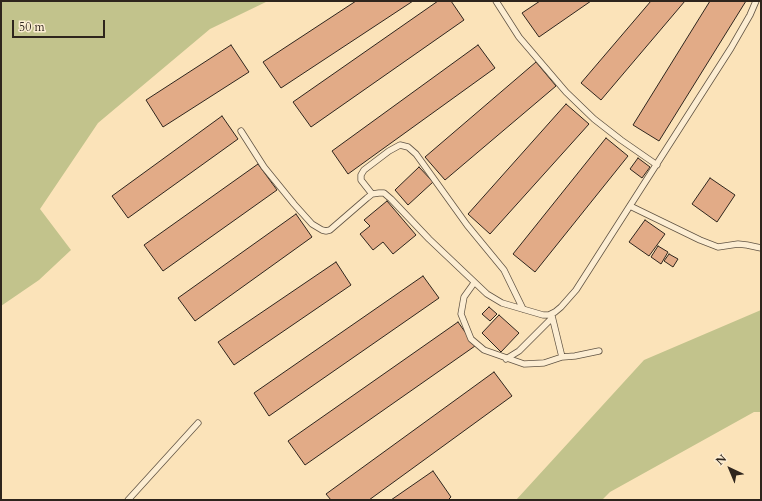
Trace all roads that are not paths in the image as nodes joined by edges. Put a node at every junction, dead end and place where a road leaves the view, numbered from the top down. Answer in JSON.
{"nodes":[{"id":1,"x":496,"y":1,"type":"edge"},
{"id":2,"x":756,"y":1,"type":"edge"},
{"id":3,"x":241,"y":131,"type":"dead end"},
{"id":4,"x":657,"y":165,"type":"junction"},
{"id":5,"x":372,"y":194,"type":"junction"},
{"id":6,"x":630,"y":206,"type":"junction"},
{"id":7,"x":761,"y":248,"type":"edge"},
{"id":8,"x":474,"y":283,"type":"junction"},
{"id":9,"x":523,"y":309,"type":"junction"},
{"id":10,"x":552,"y":316,"type":"junction"},
{"id":11,"x":600,"y":351,"type":"dead end"},
{"id":12,"x":562,"y":357,"type":"junction"},
{"id":13,"x":506,"y":359,"type":"junction"},
{"id":14,"x":198,"y":423,"type":"dead end"},
{"id":15,"x":128,"y":500,"type":"edge"}],
"edges":[{"from":1,"to":4,"type":"lane"},
{"from":2,"to":4,"type":"lane"},
{"from":3,"to":5,"type":"lane"},
{"from":4,"to":6,"type":"lane"},
{"from":5,"to":8,"type":"lane"},
{"from":5,"to":9,"type":"lane"},
{"from":6,"to":7,"type":"lane"},
{"from":6,"to":10,"type":"lane"},
{"from":8,"to":9,"type":"lane"},
{"from":8,"to":13,"type":"lane"},
{"from":9,"to":10,"type":"lane"},
{"from":10,"to":12,"type":"lane"},
{"from":10,"to":13,"type":"lane"},
{"from":11,"to":12,"type":"lane"},
{"from":12,"to":13,"type":"lane"},
{"from":14,"to":15,"type":"lane"}]}
